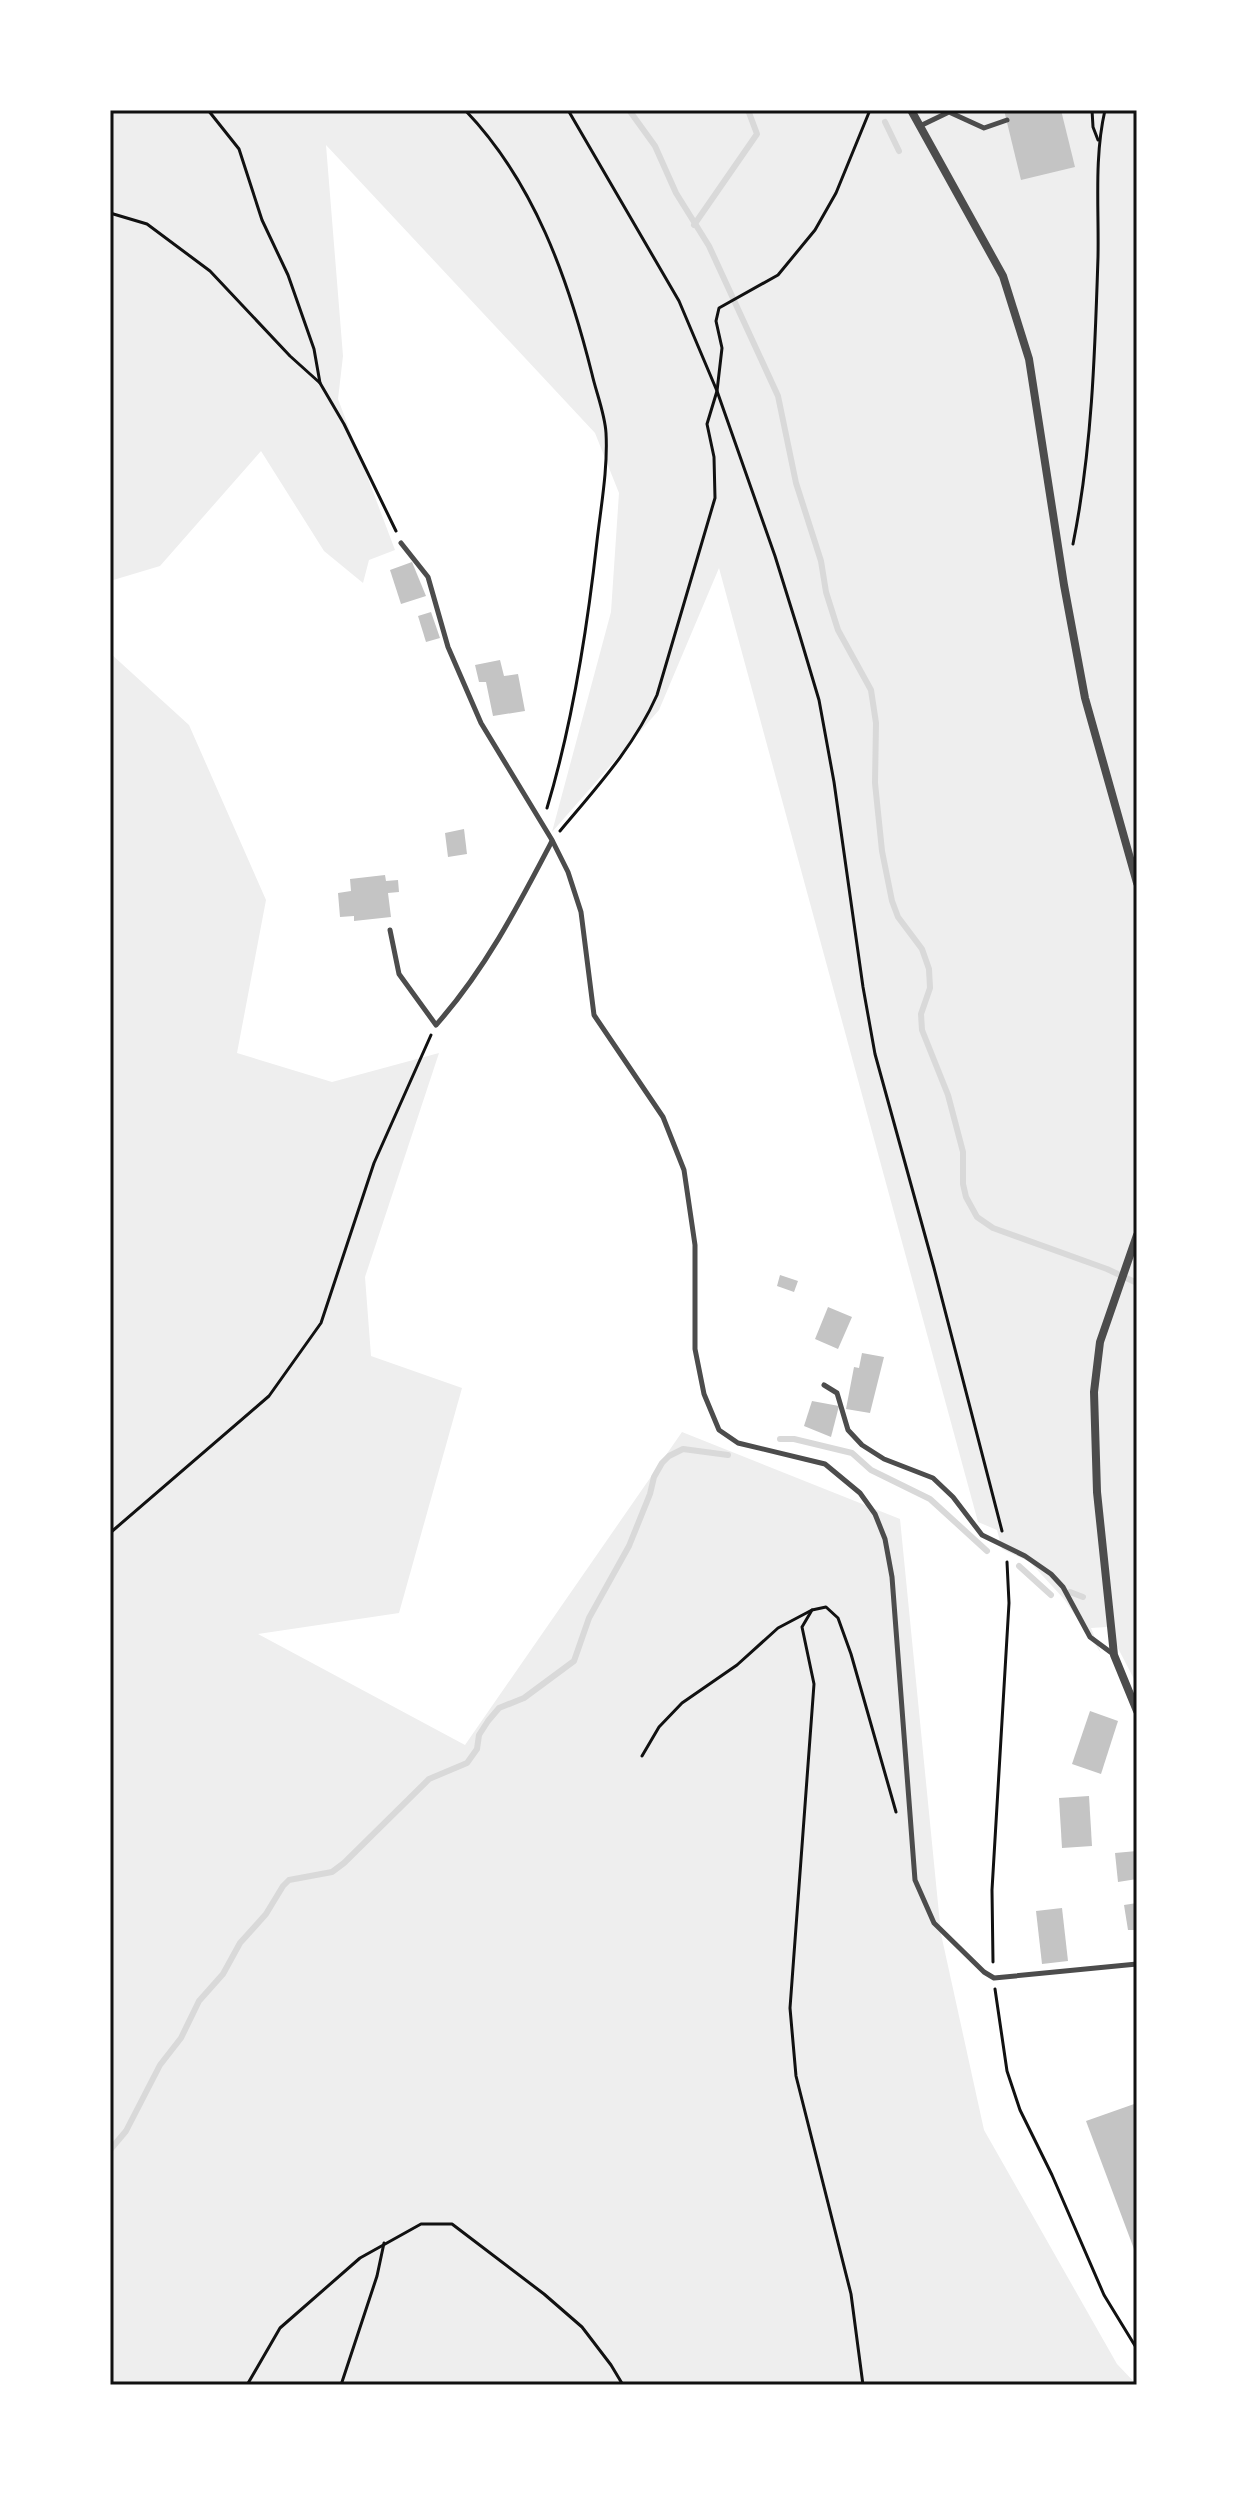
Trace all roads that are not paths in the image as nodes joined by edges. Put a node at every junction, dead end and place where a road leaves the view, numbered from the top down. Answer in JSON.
{"nodes":[{"id":1,"x":911,"y":110,"type":"edge"},
{"id":2,"x":1007,"y":120,"type":"dead end"},
{"id":3,"x":920,"y":126,"type":"junction"},
{"id":4,"x":401,"y":543,"type":"road end"},
{"id":5,"x":552,"y":840,"type":"junction"},
{"id":6,"x":1137,"y":883,"type":"edge"},
{"id":7,"x":390,"y":930,"type":"dead end"},
{"id":8,"x":1137,"y":1235,"type":"edge"},
{"id":9,"x":824,"y":1385,"type":"dead end"},
{"id":10,"x":1114,"y":1655,"type":"junction"},
{"id":11,"x":1137,"y":1711,"type":"edge"},
{"id":12,"x":1137,"y":1964,"type":"edge"}],
"edges":[{"from":1,"to":3,"type":"street"},
{"from":2,"to":3,"type":"lane"},
{"from":3,"to":6,"type":"street"},
{"from":4,"to":5,"type":"lane"},
{"from":5,"to":7,"type":"lane"},
{"from":5,"to":12,"type":"lane"},
{"from":8,"to":10,"type":"street"},
{"from":9,"to":10,"type":"lane"},
{"from":10,"to":11,"type":"street"}]}
